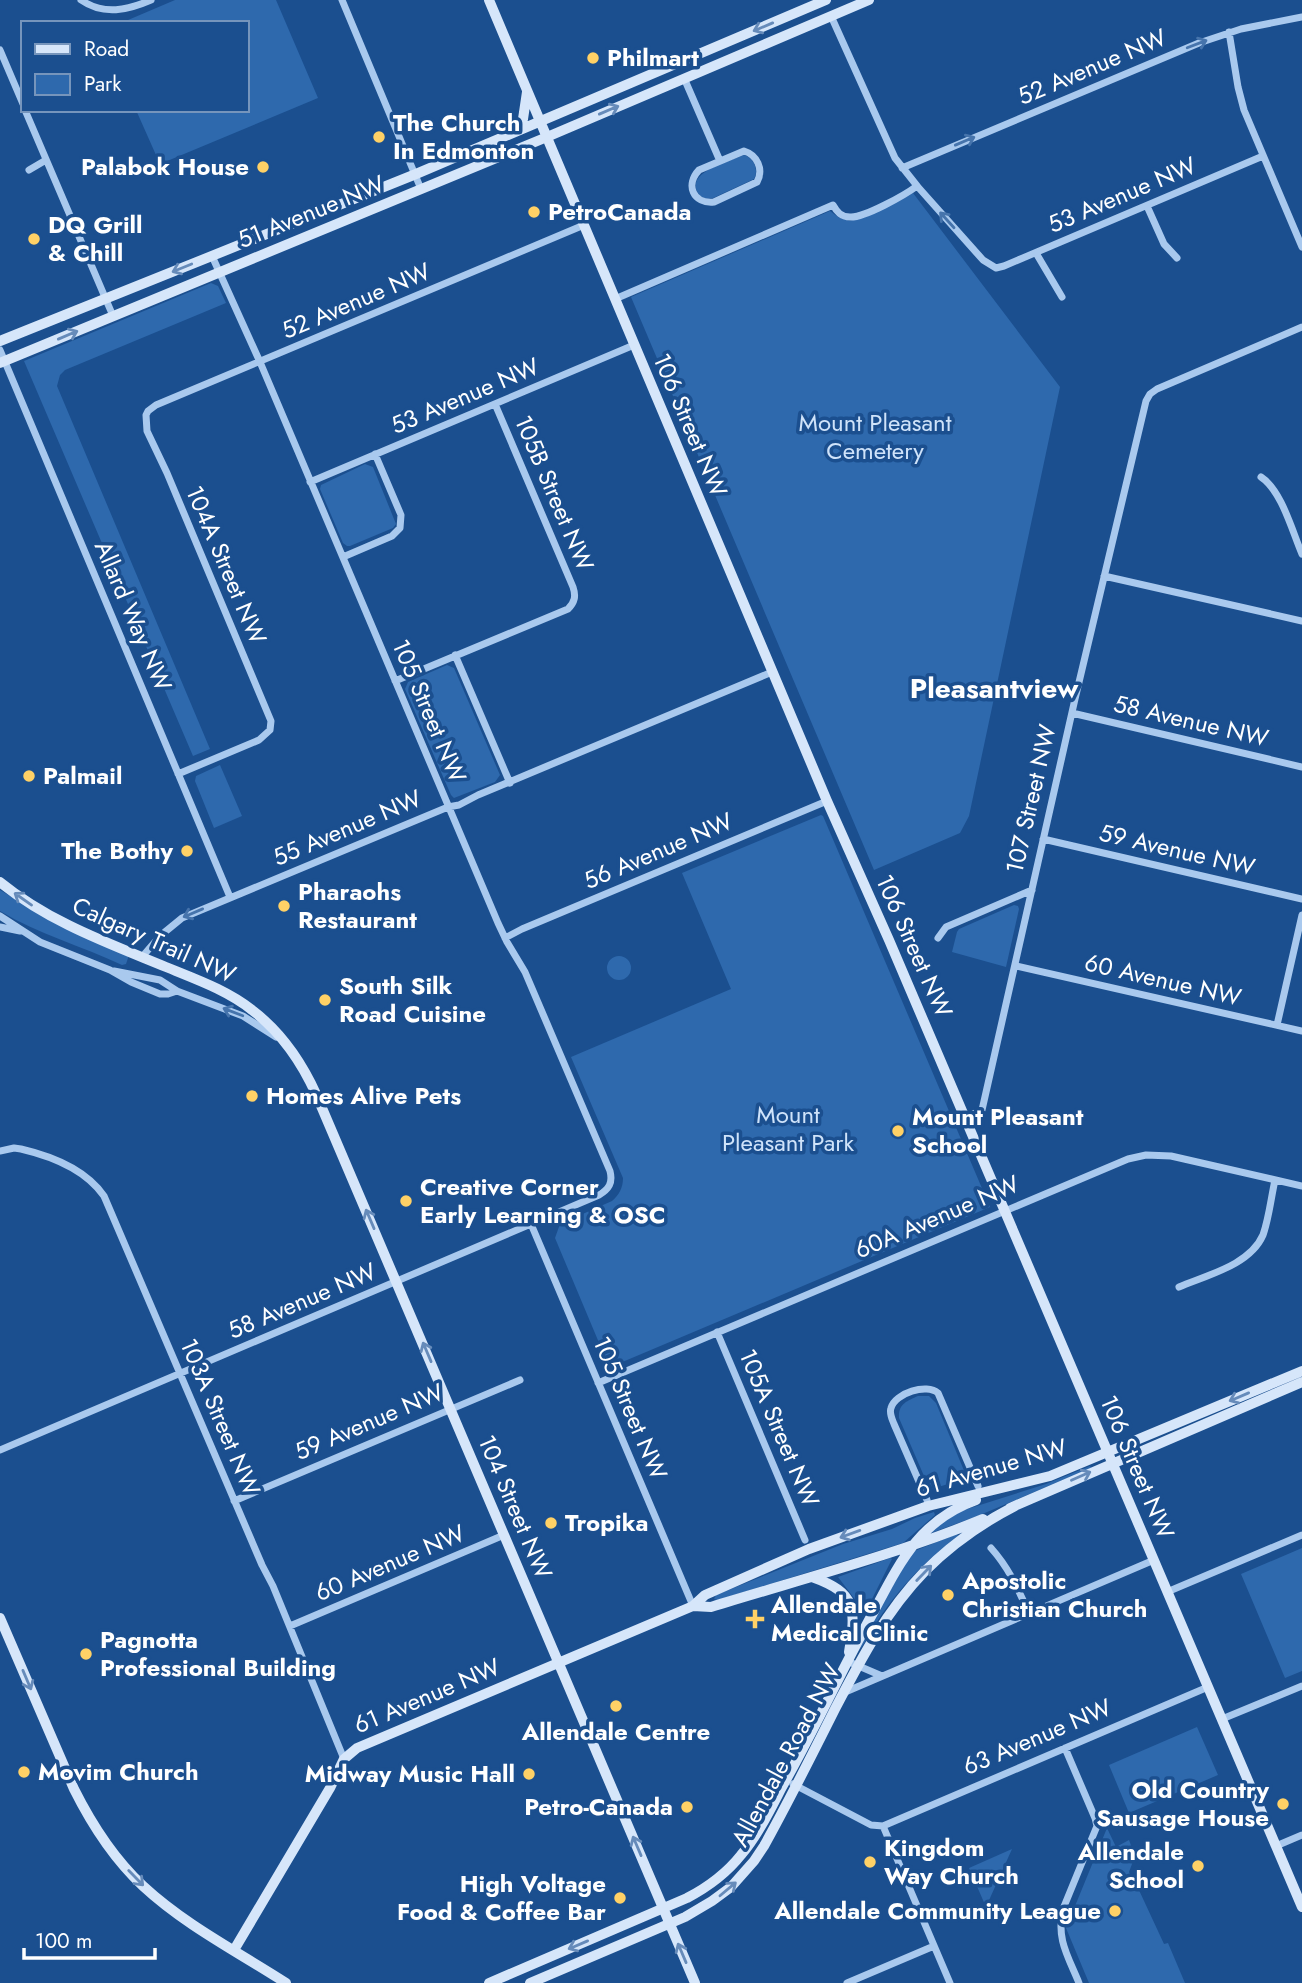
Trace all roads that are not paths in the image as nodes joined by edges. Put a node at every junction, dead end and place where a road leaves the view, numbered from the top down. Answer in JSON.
{"nodes":[{"id":1,"x":151,"y":0,"type":"edge"},
{"id":2,"x":342,"y":0,"type":"edge"},
{"id":3,"x":489,"y":0,"type":"edge"},
{"id":4,"x":825,"y":0,"type":"edge"},
{"id":5,"x":869,"y":0,"type":"edge"},
{"id":6,"x":83,"y":1,"type":"edge"},
{"id":7,"x":831,"y":16,"type":"junction"},
{"id":8,"x":1302,"y":18,"type":"edge"},
{"id":9,"x":1229,"y":32,"type":"junction"},
{"id":10,"x":0,"y":50,"type":"edge"},
{"id":11,"x":684,"y":78,"type":"junction"},
{"id":12,"x":527,"y":92,"type":"junction"},
{"id":13,"x":21,"y":99,"type":"edge"},
{"id":14,"x":26,"y":112,"type":"edge"},
{"id":15,"x":540,"y":122,"type":"junction"},
{"id":16,"x":508,"y":135,"type":"junction"},
{"id":17,"x":547,"y":137,"type":"junction"},
{"id":18,"x":1264,"y":156,"type":"junction"},
{"id":19,"x":46,"y":160,"type":"junction"},
{"id":20,"x":720,"y":161,"type":"junction"},
{"id":21,"x":902,"y":168,"type":"junction"},
{"id":22,"x":29,"y":170,"type":"dead end"},
{"id":23,"x":416,"y":174,"type":"junction"},
{"id":24,"x":916,"y":186,"type":"junction"},
{"id":25,"x":421,"y":189,"type":"junction"},
{"id":26,"x":1147,"y":206,"type":"junction"},
{"id":27,"x":583,"y":225,"type":"junction"},
{"id":28,"x":1302,"y":247,"type":"edge"},
{"id":29,"x":1036,"y":253,"type":"junction"},
{"id":30,"x":212,"y":256,"type":"junction"},
{"id":31,"x":1177,"y":258,"type":"dead end"},
{"id":32,"x":219,"y":272,"type":"junction"},
{"id":33,"x":1062,"y":297,"type":"dead end"},
{"id":34,"x":614,"y":299,"type":"junction"},
{"id":35,"x":106,"y":300,"type":"junction"},
{"id":36,"x":113,"y":316,"type":"junction"},
{"id":37,"x":1302,"y":327,"type":"edge"},
{"id":38,"x":0,"y":341,"type":"edge"},
{"id":39,"x":634,"y":345,"type":"junction"},
{"id":40,"x":0,"y":350,"type":"edge"},
{"id":41,"x":2,"y":362,"type":"edge"},
{"id":42,"x":260,"y":362,"type":"junction"},
{"id":43,"x":495,"y":404,"type":"junction"},
{"id":44,"x":146,"y":415,"type":"joint"},
{"id":45,"x":375,"y":454,"type":"junction"},
{"id":46,"x":1261,"y":477,"type":"dead end"},
{"id":47,"x":310,"y":482,"type":"junction"},
{"id":48,"x":1302,"y":554,"type":"edge"},
{"id":49,"x":343,"y":557,"type":"junction"},
{"id":50,"x":1104,"y":576,"type":"junction"},
{"id":51,"x":1302,"y":621,"type":"edge"},
{"id":52,"x":455,"y":655,"type":"junction"},
{"id":53,"x":772,"y":672,"type":"junction"},
{"id":54,"x":395,"y":681,"type":"junction"},
{"id":55,"x":1072,"y":713,"type":"junction"},
{"id":56,"x":1302,"y":767,"type":"edge"},
{"id":57,"x":178,"y":774,"type":"junction"},
{"id":58,"x":510,"y":783,"type":"junction"},
{"id":59,"x":827,"y":801,"type":"junction"},
{"id":60,"x":448,"y":807,"type":"junction"},
{"id":61,"x":1044,"y":839,"type":"junction"},
{"id":62,"x":0,"y":882,"type":"edge"},
{"id":63,"x":1032,"y":890,"type":"junction"},
{"id":64,"x":230,"y":897,"type":"junction"},
{"id":65,"x":1302,"y":899,"type":"edge"},
{"id":66,"x":1302,"y":915,"type":"edge"},
{"id":67,"x":0,"y":916,"type":"edge"},
{"id":68,"x":0,"y":927,"type":"edge"},
{"id":69,"x":24,"y":932,"type":"junction"},
{"id":70,"x":505,"y":938,"type":"junction"},
{"id":71,"x":938,"y":938,"type":"dead end"},
{"id":72,"x":142,"y":957,"type":"junction"},
{"id":73,"x":1016,"y":967,"type":"junction"},
{"id":74,"x":110,"y":970,"type":"junction"},
{"id":75,"x":177,"y":991,"type":"junction"},
{"id":76,"x":1277,"y":1025,"type":"junction"},
{"id":77,"x":1302,"y":1031,"type":"edge"},
{"id":78,"x":288,"y":1046,"type":"junction"},
{"id":79,"x":965,"y":1118,"type":"junction"},
{"id":80,"x":3,"y":1150,"type":"edge"},
{"id":81,"x":611,"y":1179,"type":"joint"},
{"id":82,"x":1275,"y":1180,"type":"junction"},
{"id":83,"x":1302,"y":1186,"type":"edge"},
{"id":84,"x":1004,"y":1210,"type":"junction"},
{"id":85,"x":531,"y":1224,"type":"junction"},
{"id":86,"x":397,"y":1281,"type":"junction"},
{"id":87,"x":1179,"y":1287,"type":"dead end"},
{"id":88,"x":718,"y":1332,"type":"junction"},
{"id":89,"x":1302,"y":1371,"type":"edge"},
{"id":90,"x":180,"y":1374,"type":"junction"},
{"id":91,"x":520,"y":1380,"type":"dead end"},
{"id":92,"x":598,"y":1382,"type":"junction"},
{"id":93,"x":1302,"y":1382,"type":"edge"},
{"id":94,"x":450,"y":1408,"type":"junction"},
{"id":95,"x":0,"y":1450,"type":"edge"},
{"id":96,"x":1110,"y":1458,"type":"junction"},
{"id":97,"x":1033,"y":1481,"type":"junction"},
{"id":98,"x":978,"y":1486,"type":"dead end"},
{"id":99,"x":927,"y":1500,"type":"dead end"},
{"id":100,"x":234,"y":1501,"type":"junction"},
{"id":101,"x":1015,"y":1506,"type":"junction"},
{"id":102,"x":504,"y":1535,"type":"junction"},
{"id":103,"x":1302,"y":1535,"type":"edge"},
{"id":104,"x":805,"y":1540,"type":"dead end"},
{"id":105,"x":913,"y":1545,"type":"junction"},
{"id":106,"x":991,"y":1548,"type":"dead end"},
{"id":107,"x":1154,"y":1560,"type":"junction"},
{"id":108,"x":811,"y":1577,"type":"junction"},
{"id":109,"x":1167,"y":1592,"type":"junction"},
{"id":110,"x":693,"y":1606,"type":"junction"},
{"id":111,"x":1029,"y":1613,"type":"junction"},
{"id":112,"x":0,"y":1618,"type":"edge"},
{"id":113,"x":290,"y":1626,"type":"junction"},
{"id":114,"x":847,"y":1661,"type":"junction"},
{"id":115,"x":558,"y":1663,"type":"junction"},
{"id":116,"x":857,"y":1666,"type":"junction"},
{"id":117,"x":881,"y":1676,"type":"junction"},
{"id":118,"x":1208,"y":1686,"type":"junction"},
{"id":119,"x":1302,"y":1686,"type":"edge"},
{"id":120,"x":843,"y":1693,"type":"junction"},
{"id":121,"x":1222,"y":1719,"type":"junction"},
{"id":122,"x":1065,"y":1748,"type":"junction"},
{"id":123,"x":344,"y":1759,"type":"junction"},
{"id":124,"x":790,"y":1783,"type":"junction"},
{"id":125,"x":883,"y":1826,"type":"junction"},
{"id":126,"x":1302,"y":1835,"type":"edge"},
{"id":127,"x":1276,"y":1846,"type":"junction"},
{"id":128,"x":1302,"y":1907,"type":"edge"},
{"id":129,"x":664,"y":1909,"type":"junction"},
{"id":130,"x":669,"y":1924,"type":"junction"},
{"id":131,"x":934,"y":1946,"type":"junction"},
{"id":132,"x":234,"y":1950,"type":"junction"},
{"id":133,"x":286,"y":1983,"type":"edge"},
{"id":134,"x":489,"y":1983,"type":"edge"},
{"id":135,"x":530,"y":1983,"type":"edge"},
{"id":136,"x":695,"y":1983,"type":"edge"},
{"id":137,"x":847,"y":1983,"type":"edge"},
{"id":138,"x":950,"y":1983,"type":"edge"},
{"id":139,"x":1079,"y":1983,"type":"edge"}],
"edges":[{"from":1,"to":6,"type":"street"},
{"from":2,"to":23,"type":"street"},
{"from":3,"to":12,"type":"main road","name":"106 Street NW"},
{"from":4,"to":7,"type":"main road"},
{"from":4,"to":15,"type":"main road","name":"51 Avenue NW","one_way":true},
{"from":5,"to":7,"type":"main road","name":"51 Avenue NW"},
{"from":7,"to":11,"type":"main road","name":"51 Avenue NW"},
{"from":7,"to":21,"type":"street"},
{"from":8,"to":9,"type":"street","name":"52 Avenue NW"},
{"from":9,"to":18,"type":"street"},
{"from":21,"to":9,"type":"street","name":"52 Avenue NW","one_way":true},
{"from":10,"to":13,"type":"street"},
{"from":17,"to":11,"type":"main road","name":"51 Avenue NW","one_way":true},
{"from":11,"to":20,"type":"street"},
{"from":12,"to":15,"type":"main road","name":"106 Street NW"},
{"from":12,"to":16,"type":"main road"},
{"from":14,"to":19,"type":"street"},
{"from":15,"to":16,"type":"main road","name":"51 Avenue NW"},
{"from":15,"to":17,"type":"main road","name":"106 Street NW"},
{"from":16,"to":23,"type":"main road","name":"51 Avenue NW"},
{"from":17,"to":25,"type":"main road","name":"51 Avenue NW"},
{"from":17,"to":27,"type":"main road","name":"106 Street NW"},
{"from":18,"to":26,"type":"street","name":"53 Avenue NW"},
{"from":18,"to":28,"type":"street"},
{"from":19,"to":22,"type":"street"},
{"from":19,"to":35,"type":"street"},
{"from":20,"to":20,"type":"street"},
{"from":21,"to":24,"type":"street"},
{"from":23,"to":25,"type":"street"},
{"from":23,"to":30,"type":"main road","name":"51 Avenue NW"},
{"from":29,"to":24,"type":"street","name":"53 Avenue NW","one_way":true},
{"from":24,"to":34,"type":"street"},
{"from":25,"to":32,"type":"main road","name":"51 Avenue NW"},
{"from":26,"to":29,"type":"street","name":"53 Avenue NW"},
{"from":26,"to":31,"type":"street"},
{"from":27,"to":34,"type":"main road","name":"106 Street NW"},
{"from":27,"to":42,"type":"street","name":"52 Avenue NW"},
{"from":29,"to":33,"type":"street"},
{"from":30,"to":32,"type":"street","name":"105 Street NW"},
{"from":30,"to":35,"type":"main road","name":"51 Avenue NW","one_way":true},
{"from":32,"to":36,"type":"main road","name":"51 Avenue NW"},
{"from":32,"to":42,"type":"street","name":"105 Street NW"},
{"from":34,"to":39,"type":"main road","name":"106 Street NW"},
{"from":35,"to":36,"type":"street"},
{"from":35,"to":38,"type":"main road","name":"51 Avenue NW"},
{"from":41,"to":36,"type":"main road","name":"51 Avenue NW","one_way":true},
{"from":37,"to":50,"type":"street","name":"107 Street NW"},
{"from":39,"to":43,"type":"street","name":"53 Avenue NW"},
{"from":39,"to":53,"type":"main road","name":"106 Street NW"},
{"from":40,"to":41,"type":"street","name":"Allard Way NW"},
{"from":41,"to":57,"type":"street","name":"Allard Way NW"},
{"from":42,"to":44,"type":"street","name":"52 Avenue NW"},
{"from":42,"to":47,"type":"street","name":"105 Street NW"},
{"from":43,"to":45,"type":"street","name":"53 Avenue NW"},
{"from":43,"to":52,"type":"street","name":"105B Street NW"},
{"from":44,"to":57,"type":"street","name":"104A Street NW"},
{"from":45,"to":47,"type":"street","name":"53 Avenue NW"},
{"from":45,"to":49,"type":"street"},
{"from":46,"to":48,"type":"street"},
{"from":47,"to":49,"type":"street","name":"105 Street NW"},
{"from":49,"to":54,"type":"street","name":"105 Street NW"},
{"from":50,"to":51,"type":"street"},
{"from":50,"to":55,"type":"street","name":"107 Street NW"},
{"from":52,"to":54,"type":"street"},
{"from":52,"to":58,"type":"street"},
{"from":53,"to":58,"type":"street","name":"55 Avenue NW"},
{"from":53,"to":59,"type":"main road","name":"106 Street NW"},
{"from":54,"to":60,"type":"street","name":"105 Street NW"},
{"from":55,"to":56,"type":"street","name":"58 Avenue NW"},
{"from":55,"to":61,"type":"street","name":"107 Street NW"},
{"from":57,"to":64,"type":"street","name":"Allard Way NW"},
{"from":58,"to":60,"type":"street","name":"55 Avenue NW"},
{"from":59,"to":70,"type":"street","name":"56 Avenue NW"},
{"from":59,"to":79,"type":"main road","name":"106 Street NW"},
{"from":60,"to":64,"type":"street","name":"55 Avenue NW"},
{"from":60,"to":70,"type":"street","name":"105 Street NW"},
{"from":61,"to":63,"type":"street","name":"107 Street NW"},
{"from":61,"to":65,"type":"street","name":"59 Avenue NW"},
{"from":72,"to":62,"type":"main road","name":"Calgary Trail NW","one_way":true},
{"from":63,"to":71,"type":"street"},
{"from":63,"to":73,"type":"street","name":"107 Street NW"},
{"from":64,"to":72,"type":"street","name":"55 Avenue NW","one_way":true},
{"from":66,"to":76,"type":"street"},
{"from":67,"to":69,"type":"street","name":"Calgary Trail NW"},
{"from":68,"to":69,"type":"street","name":"Calgary Trail NW"},
{"from":69,"to":74,"type":"street","name":"Calgary Trail NW"},
{"from":70,"to":81,"type":"street","name":"105 Street NW"},
{"from":72,"to":78,"type":"main road","name":"Calgary Trail NW"},
{"from":73,"to":76,"type":"street","name":"60 Avenue NW"},
{"from":73,"to":79,"type":"street","name":"107 Street NW"},
{"from":74,"to":75,"type":"street","name":"Calgary Trail NW"},
{"from":74,"to":75,"type":"street","name":"Calgary Trail NW"},
{"from":78,"to":75,"type":"street","name":"Calgary Trail NW","one_way":true},
{"from":76,"to":77,"type":"street","name":"60 Avenue NW"},
{"from":86,"to":78,"type":"main road","name":"104 Street NW","one_way":true},
{"from":79,"to":84,"type":"main road","name":"106 Street NW"},
{"from":80,"to":90,"type":"street","name":"103A Street NW"},
{"from":81,"to":85,"type":"street","name":"58 Avenue NW"},
{"from":82,"to":83,"type":"street","name":"60A Avenue NW"},
{"from":82,"to":84,"type":"street","name":"60A Avenue NW"},
{"from":82,"to":87,"type":"street"},
{"from":84,"to":88,"type":"street","name":"60A Avenue NW"},
{"from":84,"to":96,"type":"main road","name":"106 Street NW"},
{"from":85,"to":86,"type":"street","name":"58 Avenue NW"},
{"from":85,"to":92,"type":"street","name":"105 Street NW"},
{"from":86,"to":90,"type":"street","name":"58 Avenue NW"},
{"from":94,"to":86,"type":"main road","name":"104 Street NW","one_way":true},
{"from":88,"to":92,"type":"street","name":"60A Avenue NW"},
{"from":88,"to":104,"type":"street","name":"105A Street NW"},
{"from":89,"to":96,"type":"main road","name":"61 Avenue NW","one_way":true},
{"from":90,"to":95,"type":"street","name":"58 Avenue NW"},
{"from":90,"to":100,"type":"street","name":"103A Street NW"},
{"from":91,"to":94,"type":"street","name":"59 Avenue NW"},
{"from":92,"to":110,"type":"street","name":"105 Street NW"},
{"from":93,"to":96,"type":"main road","name":"61 Avenue NW"},
{"from":94,"to":100,"type":"street","name":"59 Avenue NW"},
{"from":94,"to":102,"type":"main road","name":"104 Street NW"},
{"from":96,"to":97,"type":"main road","name":"61 Avenue NW"},
{"from":101,"to":96,"type":"main road","name":"61 Avenue NW","one_way":true},
{"from":96,"to":107,"type":"main road","name":"106 Street NW"},
{"from":97,"to":105,"type":"main road","name":"Allendale Road NW"},
{"from":97,"to":110,"type":"main road","name":"61 Avenue NW","one_way":true},
{"from":98,"to":99,"type":"street"},
{"from":100,"to":113,"type":"street","name":"103A Street NW"},
{"from":101,"to":105,"type":"main road","name":"61 Avenue NW"},
{"from":116,"to":101,"type":"main road","name":"Allendale Road NW","one_way":true},
{"from":102,"to":113,"type":"street","name":"60 Avenue NW"},
{"from":102,"to":115,"type":"main road","name":"104 Street NW"},
{"from":103,"to":109,"type":"street"},
{"from":105,"to":108,"type":"main road","name":"61 Avenue NW"},
{"from":105,"to":114,"type":"main road","name":"Allendale Road NW"},
{"from":106,"to":111,"type":"street"},
{"from":107,"to":109,"type":"main road","name":"106 Street NW"},
{"from":107,"to":111,"type":"street"},
{"from":108,"to":110,"type":"main road","name":"61 Avenue NW"},
{"from":108,"to":114,"type":"main road"},
{"from":109,"to":118,"type":"main road","name":"106 Street NW"},
{"from":110,"to":115,"type":"main road","name":"61 Avenue NW"},
{"from":111,"to":117,"type":"street"},
{"from":112,"to":132,"type":"main road","one_way":true},
{"from":113,"to":123,"type":"street","name":"103A Street NW"},
{"from":114,"to":116,"type":"street"},
{"from":114,"to":124,"type":"main road","name":"Allendale Road NW"},
{"from":115,"to":123,"type":"main road","name":"61 Avenue NW"},
{"from":129,"to":115,"type":"main road","name":"104 Street NW","one_way":true},
{"from":116,"to":117,"type":"street"},
{"from":116,"to":120,"type":"main road","name":"Allendale Road NW"},
{"from":117,"to":120,"type":"street"},
{"from":118,"to":121,"type":"main road","name":"106 Street NW"},
{"from":118,"to":122,"type":"street","name":"63 Avenue NW"},
{"from":119,"to":121,"type":"street"},
{"from":120,"to":124,"type":"main road","name":"Allendale Road NW"},
{"from":121,"to":127,"type":"main road","name":"106 Street NW"},
{"from":122,"to":125,"type":"street","name":"63 Avenue NW"},
{"from":122,"to":139,"type":"street"},
{"from":123,"to":132,"type":"main road","name":"61 Avenue NW"},
{"from":124,"to":125,"type":"street"},
{"from":124,"to":129,"type":"main road","name":"Allendale Road NW"},
{"from":130,"to":124,"type":"main road","name":"Allendale Road NW","one_way":true},
{"from":125,"to":131,"type":"street"},
{"from":126,"to":127,"type":"street"},
{"from":127,"to":128,"type":"main road","name":"106 Street NW"},
{"from":129,"to":130,"type":"main road","name":"104 Street NW"},
{"from":129,"to":134,"type":"main road","one_way":true},
{"from":130,"to":135,"type":"main road"},
{"from":136,"to":130,"type":"main road","name":"104 Street NW","one_way":true},
{"from":131,"to":137,"type":"street"},
{"from":131,"to":138,"type":"street"},
{"from":132,"to":133,"type":"main road"}]}
